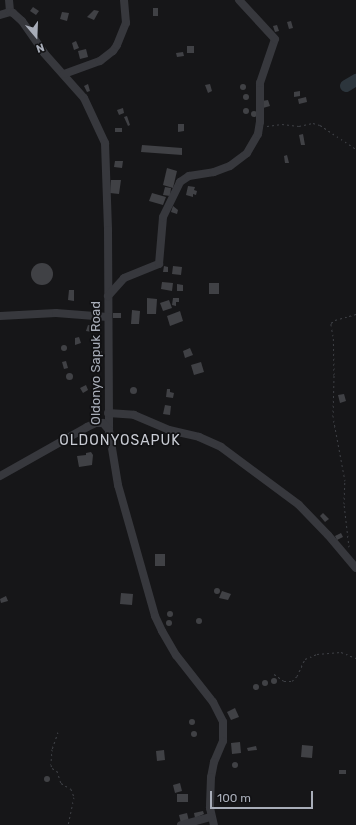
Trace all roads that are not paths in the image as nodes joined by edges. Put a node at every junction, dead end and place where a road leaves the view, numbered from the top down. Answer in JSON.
{"nodes":[{"id":1,"x":8,"y":0,"type":"edge"},
{"id":2,"x":124,"y":0,"type":"edge"},
{"id":3,"x":239,"y":0,"type":"edge"},
{"id":4,"x":10,"y":12,"type":"junction"},
{"id":5,"x":0,"y":15,"type":"edge"},
{"id":6,"x":64,"y":74,"type":"junction"},
{"id":7,"x":108,"y":296,"type":"junction"},
{"id":8,"x":0,"y":316,"type":"edge"},
{"id":9,"x":108,"y":317,"type":"junction"},
{"id":10,"x":108,"y":413,"type":"junction"},
{"id":11,"x":108,"y":430,"type":"junction"},
{"id":12,"x":0,"y":476,"type":"edge"},
{"id":13,"x":356,"y":568,"type":"edge"},
{"id":14,"x":211,"y":822,"type":"edge"},
{"id":15,"x":181,"y":825,"type":"edge"}],
"edges":[{"from":1,"to":4,"type":"street"},
{"from":2,"to":6,"type":"street"},
{"from":3,"to":7,"type":"street"},
{"from":4,"to":5,"type":"street"},
{"from":4,"to":6,"type":"street","name":"Oldonyo Sapuk Road"},
{"from":6,"to":7,"type":"street","name":"Oldonyo Sapuk Road"},
{"from":7,"to":9,"type":"street","name":"Oldonyo Sapuk Road"},
{"from":8,"to":9,"type":"street"},
{"from":9,"to":10,"type":"street","name":"Oldonyo Sapuk Road"},
{"from":10,"to":11,"type":"street","name":"Oldonyo Sapuk Road"},
{"from":10,"to":13,"type":"street"},
{"from":11,"to":12,"type":"street"},
{"from":11,"to":14,"type":"street","name":"Oldonyo Sapuk Road"},
{"from":14,"to":15,"type":"street"}]}
